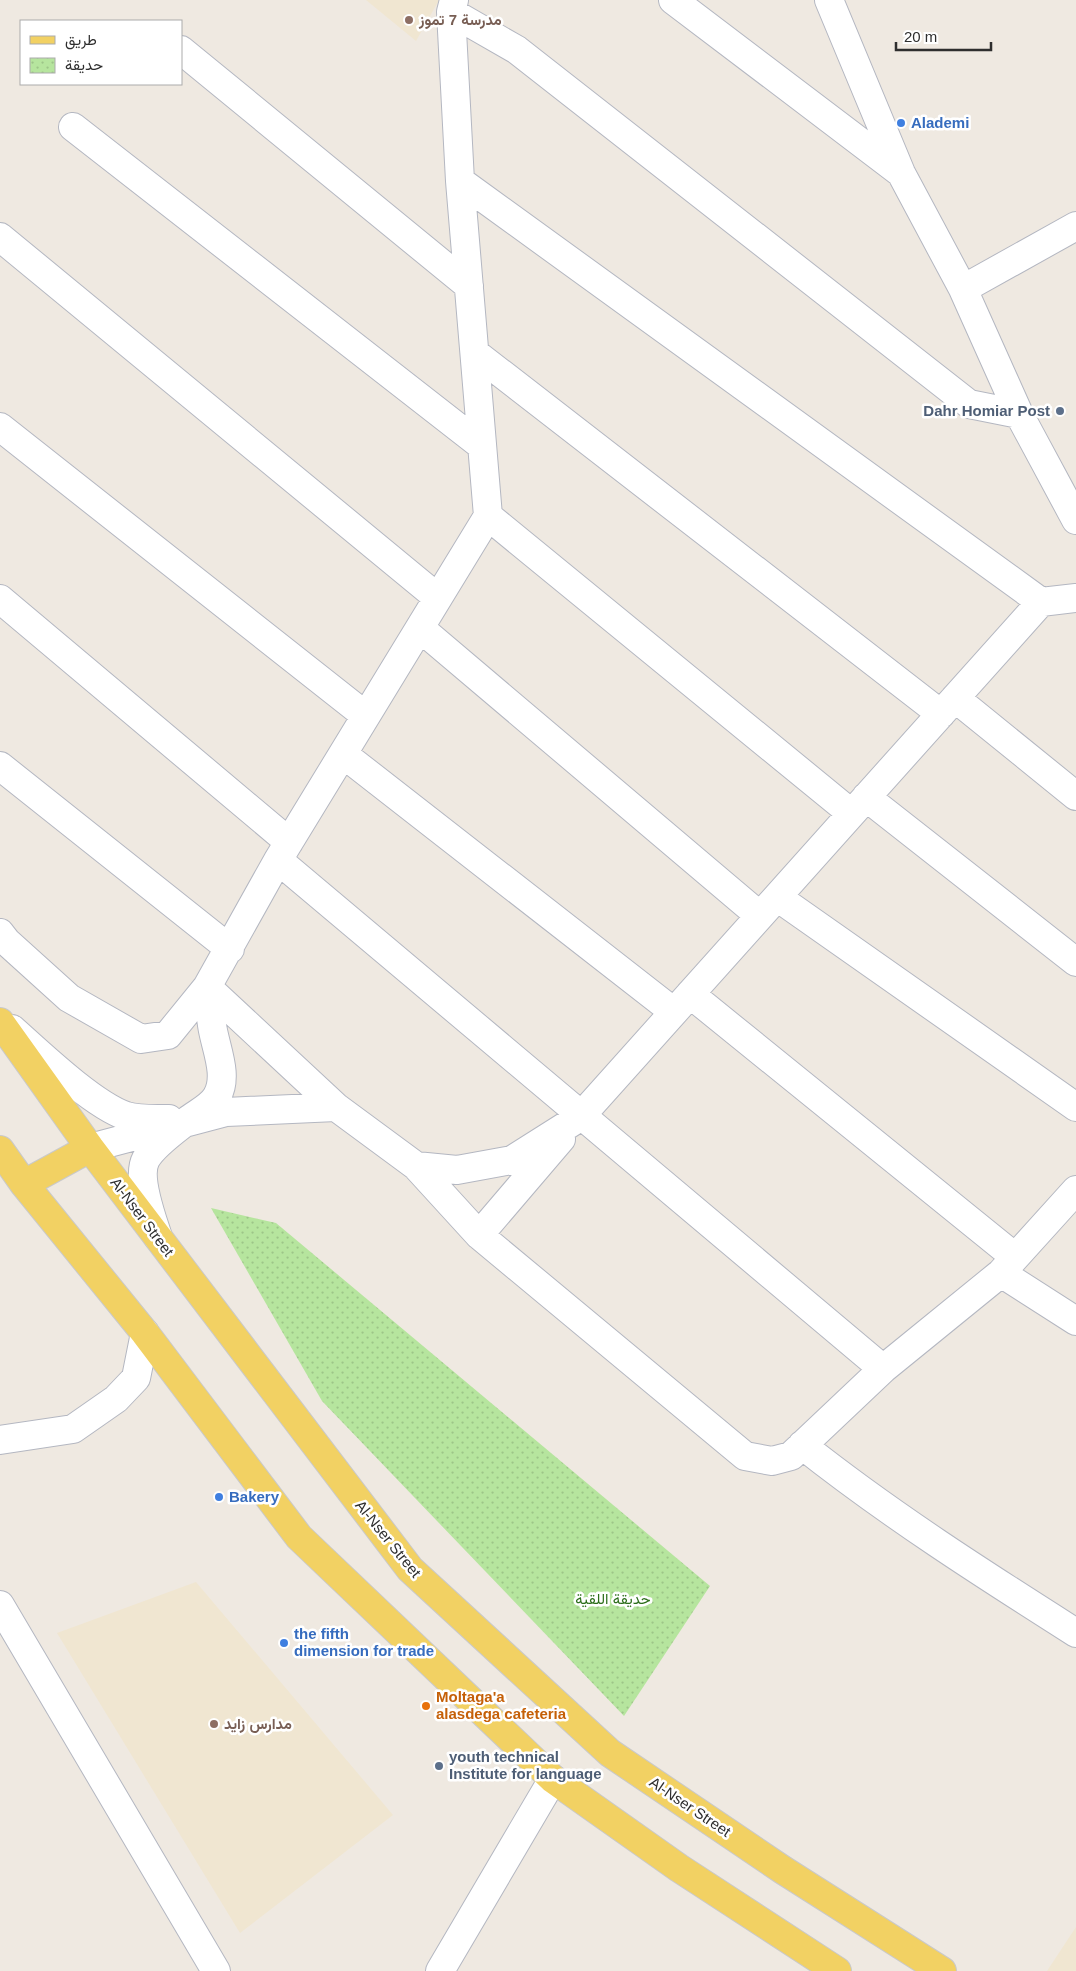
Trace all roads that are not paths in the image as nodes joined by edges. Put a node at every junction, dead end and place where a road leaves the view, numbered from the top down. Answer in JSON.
{"nodes":[{"id":1,"x":673,"y":0,"type":"edge"},
{"id":2,"x":829,"y":0,"type":"edge"},
{"id":3,"x":453,"y":6,"type":"edge"},
{"id":4,"x":182,"y":51,"type":"edge"},
{"id":5,"x":73,"y":127,"type":"dead end"},
{"id":6,"x":901,"y":173,"type":"junction"},
{"id":7,"x":460,"y":181,"type":"junction"},
{"id":8,"x":1076,"y":226,"type":"edge"},
{"id":9,"x":0,"y":237,"type":"edge"},
{"id":10,"x":469,"y":286,"type":"junction"},
{"id":11,"x":963,"y":289,"type":"junction"},
{"id":12,"x":475,"y":353,"type":"junction"},
{"id":13,"x":1019,"y":414,"type":"junction"},
{"id":14,"x":0,"y":427,"type":"edge"},
{"id":15,"x":482,"y":446,"type":"junction"},
{"id":16,"x":488,"y":516,"type":"junction"},
{"id":17,"x":1076,"y":520,"type":"edge"},
{"id":18,"x":438,"y":598,"type":"junction"},
{"id":19,"x":1076,"y":598,"type":"edge"},
{"id":20,"x":0,"y":599,"type":"edge"},
{"id":21,"x":1041,"y":602,"type":"junction"},
{"id":22,"x":420,"y":628,"type":"junction"},
{"id":23,"x":948,"y":706,"type":"junction"},
{"id":24,"x":366,"y":716,"type":"junction"},
{"id":25,"x":343,"y":754,"type":"junction"},
{"id":26,"x":0,"y":766,"type":"edge"},
{"id":27,"x":1076,"y":796,"type":"edge"},
{"id":28,"x":859,"y":805,"type":"junction"},
{"id":29,"x":283,"y":851,"type":"junction"},
{"id":30,"x":769,"y":906,"type":"junction"},
{"id":31,"x":0,"y":933,"type":"edge"},
{"id":32,"x":230,"y":949,"type":"junction"},
{"id":33,"x":1076,"y":962,"type":"edge"},
{"id":34,"x":208,"y":987,"type":"junction"},
{"id":35,"x":682,"y":1003,"type":"junction"},
{"id":36,"x":0,"y":1018,"type":"edge"},
{"id":37,"x":0,"y":1022,"type":"edge"},
{"id":38,"x":1075,"y":1105,"type":"edge"},
{"id":39,"x":336,"y":1107,"type":"junction"},
{"id":40,"x":580,"y":1116,"type":"junction"},
{"id":41,"x":188,"y":1120,"type":"junction"},
{"id":42,"x":90,"y":1148,"type":"junction"},
{"id":43,"x":0,"y":1150,"type":"edge"},
{"id":44,"x":416,"y":1166,"type":"junction"},
{"id":45,"x":24,"y":1184,"type":"junction"},
{"id":46,"x":1076,"y":1190,"type":"edge"},
{"id":47,"x":479,"y":1235,"type":"junction"},
{"id":48,"x":158,"y":1238,"type":"junction"},
{"id":49,"x":1008,"y":1265,"type":"junction"},
{"id":50,"x":1076,"y":1321,"type":"edge"},
{"id":51,"x":145,"y":1333,"type":"junction"},
{"id":52,"x":882,"y":1369,"type":"junction"},
{"id":53,"x":0,"y":1440,"type":"edge"},
{"id":54,"x":802,"y":1445,"type":"junction"},
{"id":55,"x":0,"y":1605,"type":"edge"},
{"id":56,"x":1076,"y":1633,"type":"edge"},
{"id":57,"x":554,"y":1779,"type":"junction"},
{"id":58,"x":216,"y":1971,"type":"edge"},
{"id":59,"x":440,"y":1971,"type":"edge"},
{"id":60,"x":837,"y":1971,"type":"edge"},
{"id":61,"x":942,"y":1971,"type":"edge"}],
"edges":[{"from":1,"to":6,"type":"street"},
{"from":2,"to":6,"type":"street"},
{"from":3,"to":7,"type":"street"},
{"from":3,"to":13,"type":"street"},
{"from":4,"to":10,"type":"street"},
{"from":5,"to":15,"type":"street"},
{"from":6,"to":11,"type":"street"},
{"from":7,"to":10,"type":"street"},
{"from":7,"to":21,"type":"street"},
{"from":8,"to":11,"type":"street"},
{"from":9,"to":18,"type":"street"},
{"from":10,"to":12,"type":"street"},
{"from":11,"to":13,"type":"street"},
{"from":12,"to":15,"type":"street"},
{"from":12,"to":23,"type":"street"},
{"from":13,"to":17,"type":"street"},
{"from":14,"to":24,"type":"street"},
{"from":15,"to":16,"type":"street"},
{"from":16,"to":18,"type":"street"},
{"from":16,"to":28,"type":"street"},
{"from":18,"to":22,"type":"street"},
{"from":19,"to":21,"type":"street"},
{"from":20,"to":29,"type":"street"},
{"from":21,"to":23,"type":"street"},
{"from":22,"to":24,"type":"street"},
{"from":22,"to":30,"type":"street"},
{"from":23,"to":27,"type":"street"},
{"from":23,"to":28,"type":"street"},
{"from":24,"to":25,"type":"street"},
{"from":25,"to":29,"type":"street"},
{"from":25,"to":35,"type":"street"},
{"from":26,"to":32,"type":"street"},
{"from":28,"to":30,"type":"street"},
{"from":28,"to":33,"type":"street"},
{"from":29,"to":32,"type":"street"},
{"from":29,"to":40,"type":"street"},
{"from":30,"to":35,"type":"street"},
{"from":30,"to":38,"type":"street"},
{"from":31,"to":34,"type":"street"},
{"from":32,"to":34,"type":"street"},
{"from":34,"to":39,"type":"street"},
{"from":34,"to":41,"type":"street"},
{"from":35,"to":40,"type":"street"},
{"from":35,"to":49,"type":"street"},
{"from":36,"to":41,"type":"street"},
{"from":37,"to":42,"type":"main road","name":"Al-Nser Street"},
{"from":39,"to":41,"type":"street"},
{"from":39,"to":44,"type":"street"},
{"from":40,"to":44,"type":"street"},
{"from":40,"to":47,"type":"street"},
{"from":40,"to":52,"type":"street"},
{"from":41,"to":42,"type":"street"},
{"from":41,"to":48,"type":"street"},
{"from":42,"to":45,"type":"main road"},
{"from":42,"to":48,"type":"main road","name":"Al-Nser Street"},
{"from":43,"to":45,"type":"main road"},
{"from":44,"to":47,"type":"street"},
{"from":45,"to":51,"type":"main road"},
{"from":46,"to":49,"type":"street"},
{"from":47,"to":54,"type":"street"},
{"from":48,"to":61,"type":"main road","name":"Al-Nser Street"},
{"from":49,"to":50,"type":"street"},
{"from":49,"to":52,"type":"street"},
{"from":51,"to":53,"type":"street"},
{"from":51,"to":57,"type":"main road"},
{"from":52,"to":54,"type":"street"},
{"from":54,"to":56,"type":"street"},
{"from":55,"to":58,"type":"street"},
{"from":57,"to":59,"type":"street"},
{"from":57,"to":60,"type":"main road"}]}
